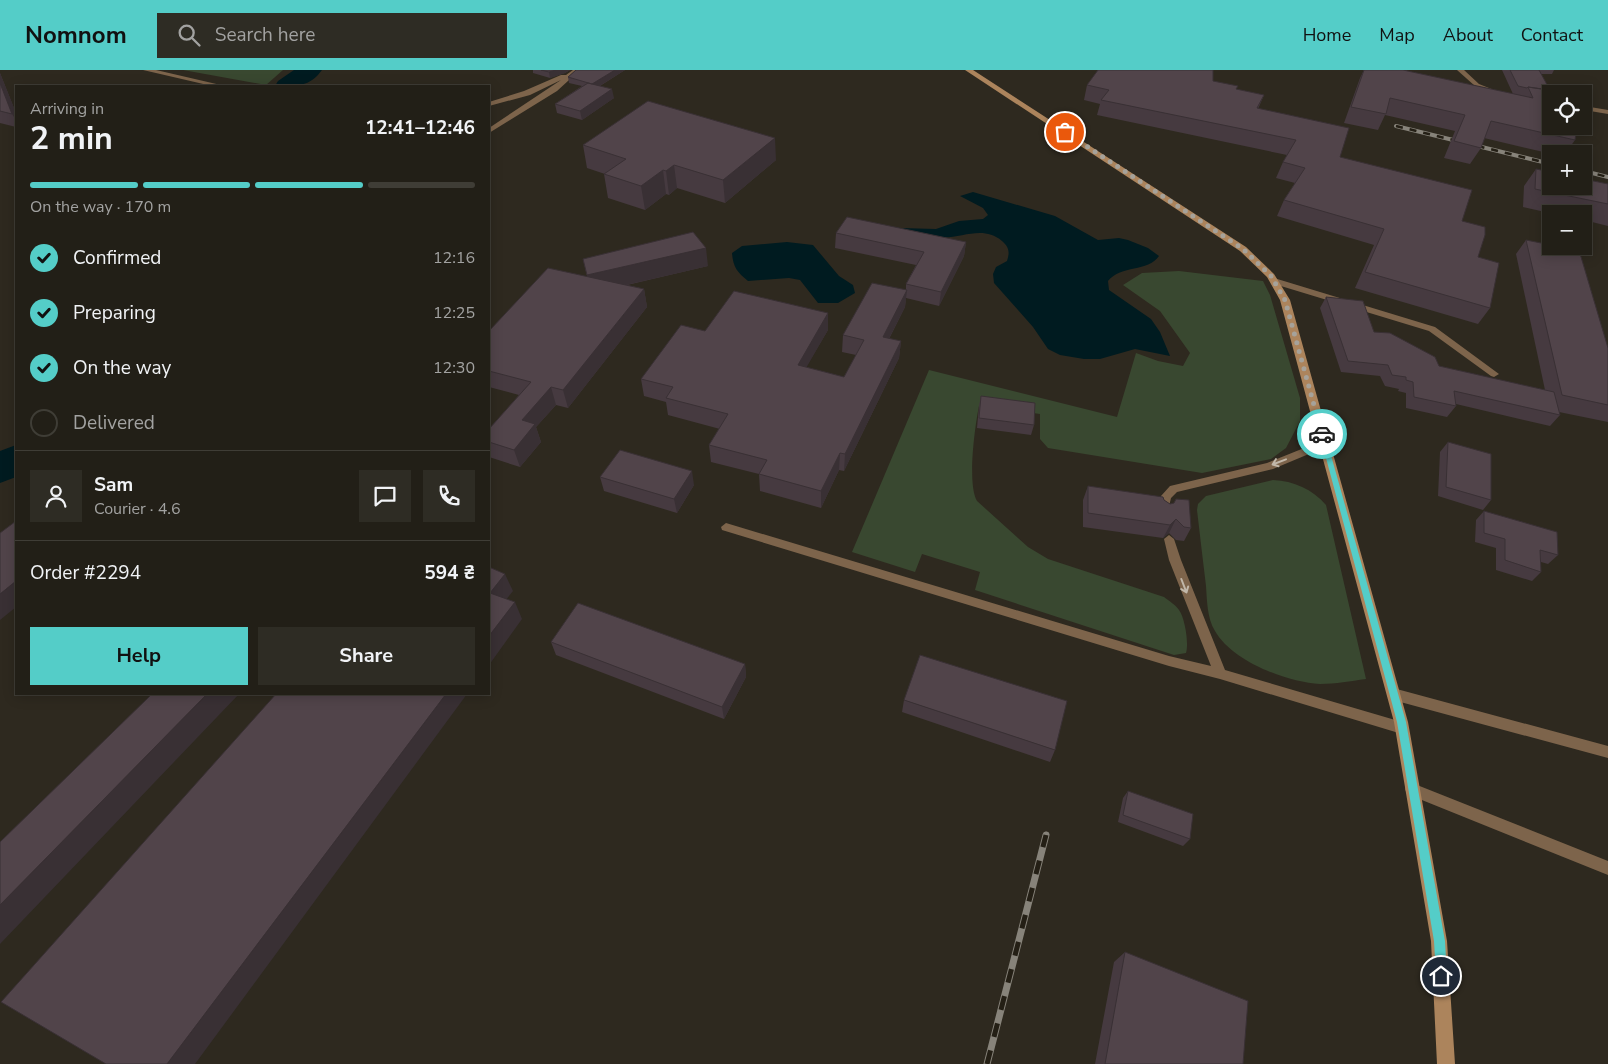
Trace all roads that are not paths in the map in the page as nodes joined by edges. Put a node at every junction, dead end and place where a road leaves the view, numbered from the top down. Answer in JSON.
{"nodes":[{"id":1,"x":146,"y":70,"type":"edge"},
{"id":2,"x":576,"y":70,"type":"edge"},
{"id":3,"x":968,"y":70,"type":"edge"},
{"id":4,"x":1460,"y":70,"type":"edge"},
{"id":5,"x":216,"y":85,"type":"edge"},
{"id":6,"x":1503,"y":94,"type":"edge"},
{"id":7,"x":490,"y":104,"type":"edge"},
{"id":8,"x":1592,"y":109,"type":"edge"},
{"id":9,"x":1608,"y":112,"type":"edge"},
{"id":10,"x":490,"y":130,"type":"edge"},
{"id":11,"x":1274,"y":281,"type":"junction"},
{"id":12,"x":1494,"y":374,"type":"dead end"},
{"id":13,"x":1324,"y":444,"type":"junction"},
{"id":14,"x":1163,"y":512,"type":"edge"},
{"id":15,"x":726,"y":527,"type":"dead end"},
{"id":16,"x":1170,"y":539,"type":"edge"},
{"id":17,"x":1220,"y":674,"type":"junction"},
{"id":18,"x":1393,"y":694,"type":"junction"},
{"id":19,"x":1402,"y":728,"type":"junction"},
{"id":20,"x":1608,"y":752,"type":"edge"},
{"id":21,"x":1412,"y":789,"type":"junction"},
{"id":22,"x":1608,"y":868,"type":"edge"},
{"id":23,"x":1446,"y":1064,"type":"edge"}],
"edges":[{"from":1,"to":5,"type":"street"},
{"from":2,"to":7,"type":"street"},
{"from":2,"to":10,"type":"street"},
{"from":3,"to":11,"type":"main road"},
{"from":4,"to":6,"type":"lane"},
{"from":8,"to":9,"type":"lane"},
{"from":11,"to":12,"type":"lane"},
{"from":11,"to":13,"type":"main road"},
{"from":13,"to":14,"type":"lane","one_way":true},
{"from":13,"to":18,"type":"main road"},
{"from":15,"to":17,"type":"lane"},
{"from":16,"to":17,"type":"lane","one_way":true},
{"from":17,"to":19,"type":"lane"},
{"from":18,"to":19,"type":"main road"},
{"from":18,"to":20,"type":"lane"},
{"from":19,"to":21,"type":"main road"},
{"from":21,"to":22,"type":"lane"},
{"from":21,"to":23,"type":"main road"}]}
